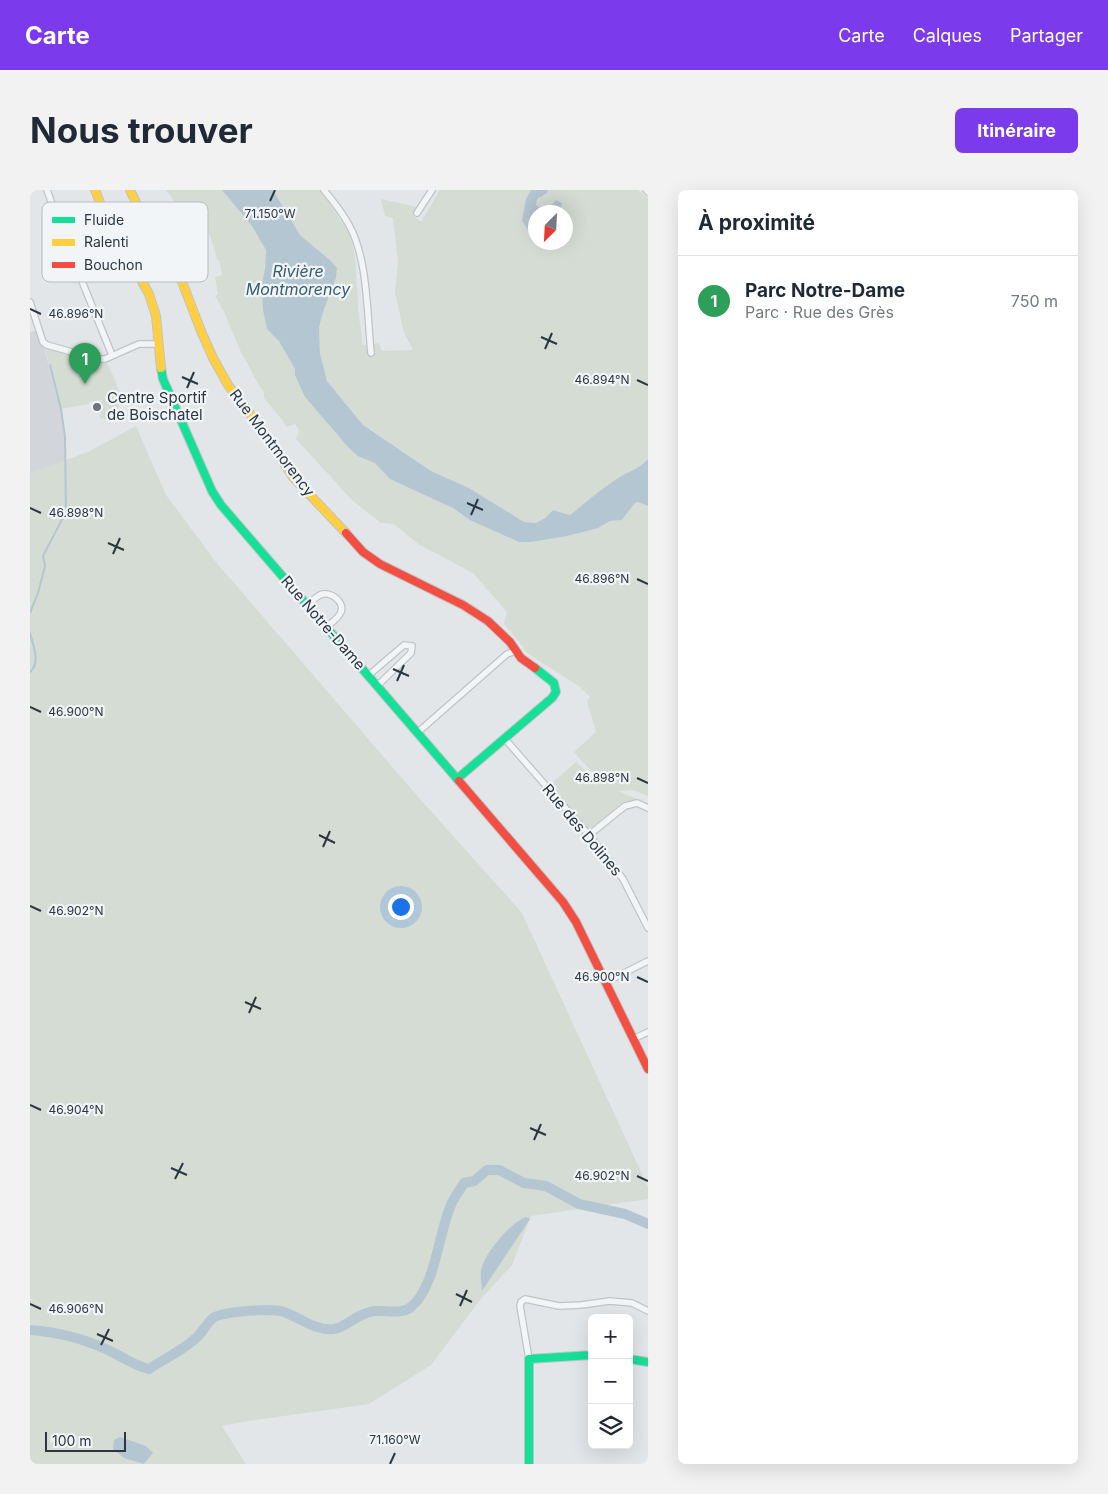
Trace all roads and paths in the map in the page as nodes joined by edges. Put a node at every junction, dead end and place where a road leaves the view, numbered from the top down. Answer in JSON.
{"nodes":[{"id":1,"x":47,"y":190,"type":"edge"},
{"id":2,"x":96,"y":190,"type":"edge"},
{"id":3,"x":130,"y":190,"type":"edge"},
{"id":4,"x":324,"y":190,"type":"edge"},
{"id":5,"x":432,"y":190,"type":"edge"},
{"id":6,"x":51,"y":202,"type":"edge"},
{"id":7,"x":100,"y":202,"type":"edge"},
{"id":8,"x":136,"y":202,"type":"edge"},
{"id":9,"x":418,"y":213,"type":"dead end"},
{"id":10,"x":82,"y":282,"type":"edge"},
{"id":11,"x":142,"y":282,"type":"edge"},
{"id":12,"x":182,"y":282,"type":"edge"},
{"id":13,"x":30,"y":302,"type":"edge"},
{"id":14,"x":158,"y":344,"type":"junction"},
{"id":15,"x":371,"y":353,"type":"dead end"},
{"id":16,"x":112,"y":355,"type":"junction"},
{"id":17,"x":307,"y":605,"type":"junction"},
{"id":18,"x":326,"y":627,"type":"junction"},
{"id":19,"x":516,"y":651,"type":"junction"},
{"id":20,"x":369,"y":675,"type":"junction"},
{"id":21,"x":376,"y":686,"type":"junction"},
{"id":22,"x":417,"y":733,"type":"junction"},
{"id":23,"x":505,"y":739,"type":"junction"},
{"id":24,"x":458,"y":780,"type":"junction"},
{"id":25,"x":648,"y":808,"type":"edge"},
{"id":26,"x":589,"y":835,"type":"junction"},
{"id":27,"x":648,"y":928,"type":"edge"},
{"id":28,"x":648,"y":961,"type":"edge"},
{"id":29,"x":606,"y":982,"type":"junction"},
{"id":30,"x":648,"y":1032,"type":"edge"},
{"id":31,"x":633,"y":1038,"type":"junction"},
{"id":32,"x":648,"y":1069,"type":"edge"},
{"id":33,"x":648,"y":1311,"type":"edge"},
{"id":34,"x":588,"y":1355,"type":"edge"},
{"id":35,"x":529,"y":1358,"type":"junction"},
{"id":36,"x":633,"y":1360,"type":"edge"},
{"id":37,"x":648,"y":1362,"type":"edge"},
{"id":38,"x":529,"y":1464,"type":"edge"}],
"edges":[{"from":1,"to":6,"type":"street"},
{"from":2,"to":7,"type":"street","name":"Rue Notre-Dame"},
{"from":3,"to":8,"type":"street","name":"Rue Montmorency"},
{"from":4,"to":15,"type":"street"},
{"from":5,"to":9,"type":"street"},
{"from":10,"to":16,"type":"street"},
{"from":11,"to":14,"type":"street","name":"Rue Notre-Dame"},
{"from":12,"to":19,"type":"street","name":"Rue Montmorency"},
{"from":13,"to":16,"type":"street"},
{"from":14,"to":16,"type":"street"},
{"from":14,"to":17,"type":"street","name":"Rue Notre-Dame"},
{"from":17,"to":18,"type":"street","name":"Rue Notre-Dame"},
{"from":17,"to":18,"type":"street"},
{"from":18,"to":20,"type":"street","name":"Rue Notre-Dame"},
{"from":19,"to":22,"type":"street"},
{"from":19,"to":23,"type":"street","name":"Rue Montmorency"},
{"from":20,"to":21,"type":"street","name":"Rue Notre-Dame"},
{"from":20,"to":21,"type":"street"},
{"from":21,"to":22,"type":"street","name":"Rue Notre-Dame"},
{"from":22,"to":24,"type":"street","name":"Rue Notre-Dame"},
{"from":23,"to":24,"type":"street"},
{"from":23,"to":26,"type":"street","name":"Rue des Dolines"},
{"from":24,"to":29,"type":"street","name":"Rue Notre-Dame"},
{"from":25,"to":26,"type":"street"},
{"from":26,"to":27,"type":"street","name":"Rue des Dolines"},
{"from":28,"to":29,"type":"street"},
{"from":29,"to":31,"type":"street","name":"Rue Notre-Dame"},
{"from":30,"to":31,"type":"street"},
{"from":31,"to":32,"type":"street","name":"Rue Notre-Dame"},
{"from":33,"to":35,"type":"street"},
{"from":34,"to":35,"type":"street"},
{"from":35,"to":38,"type":"street"},
{"from":36,"to":37,"type":"street"}]}
